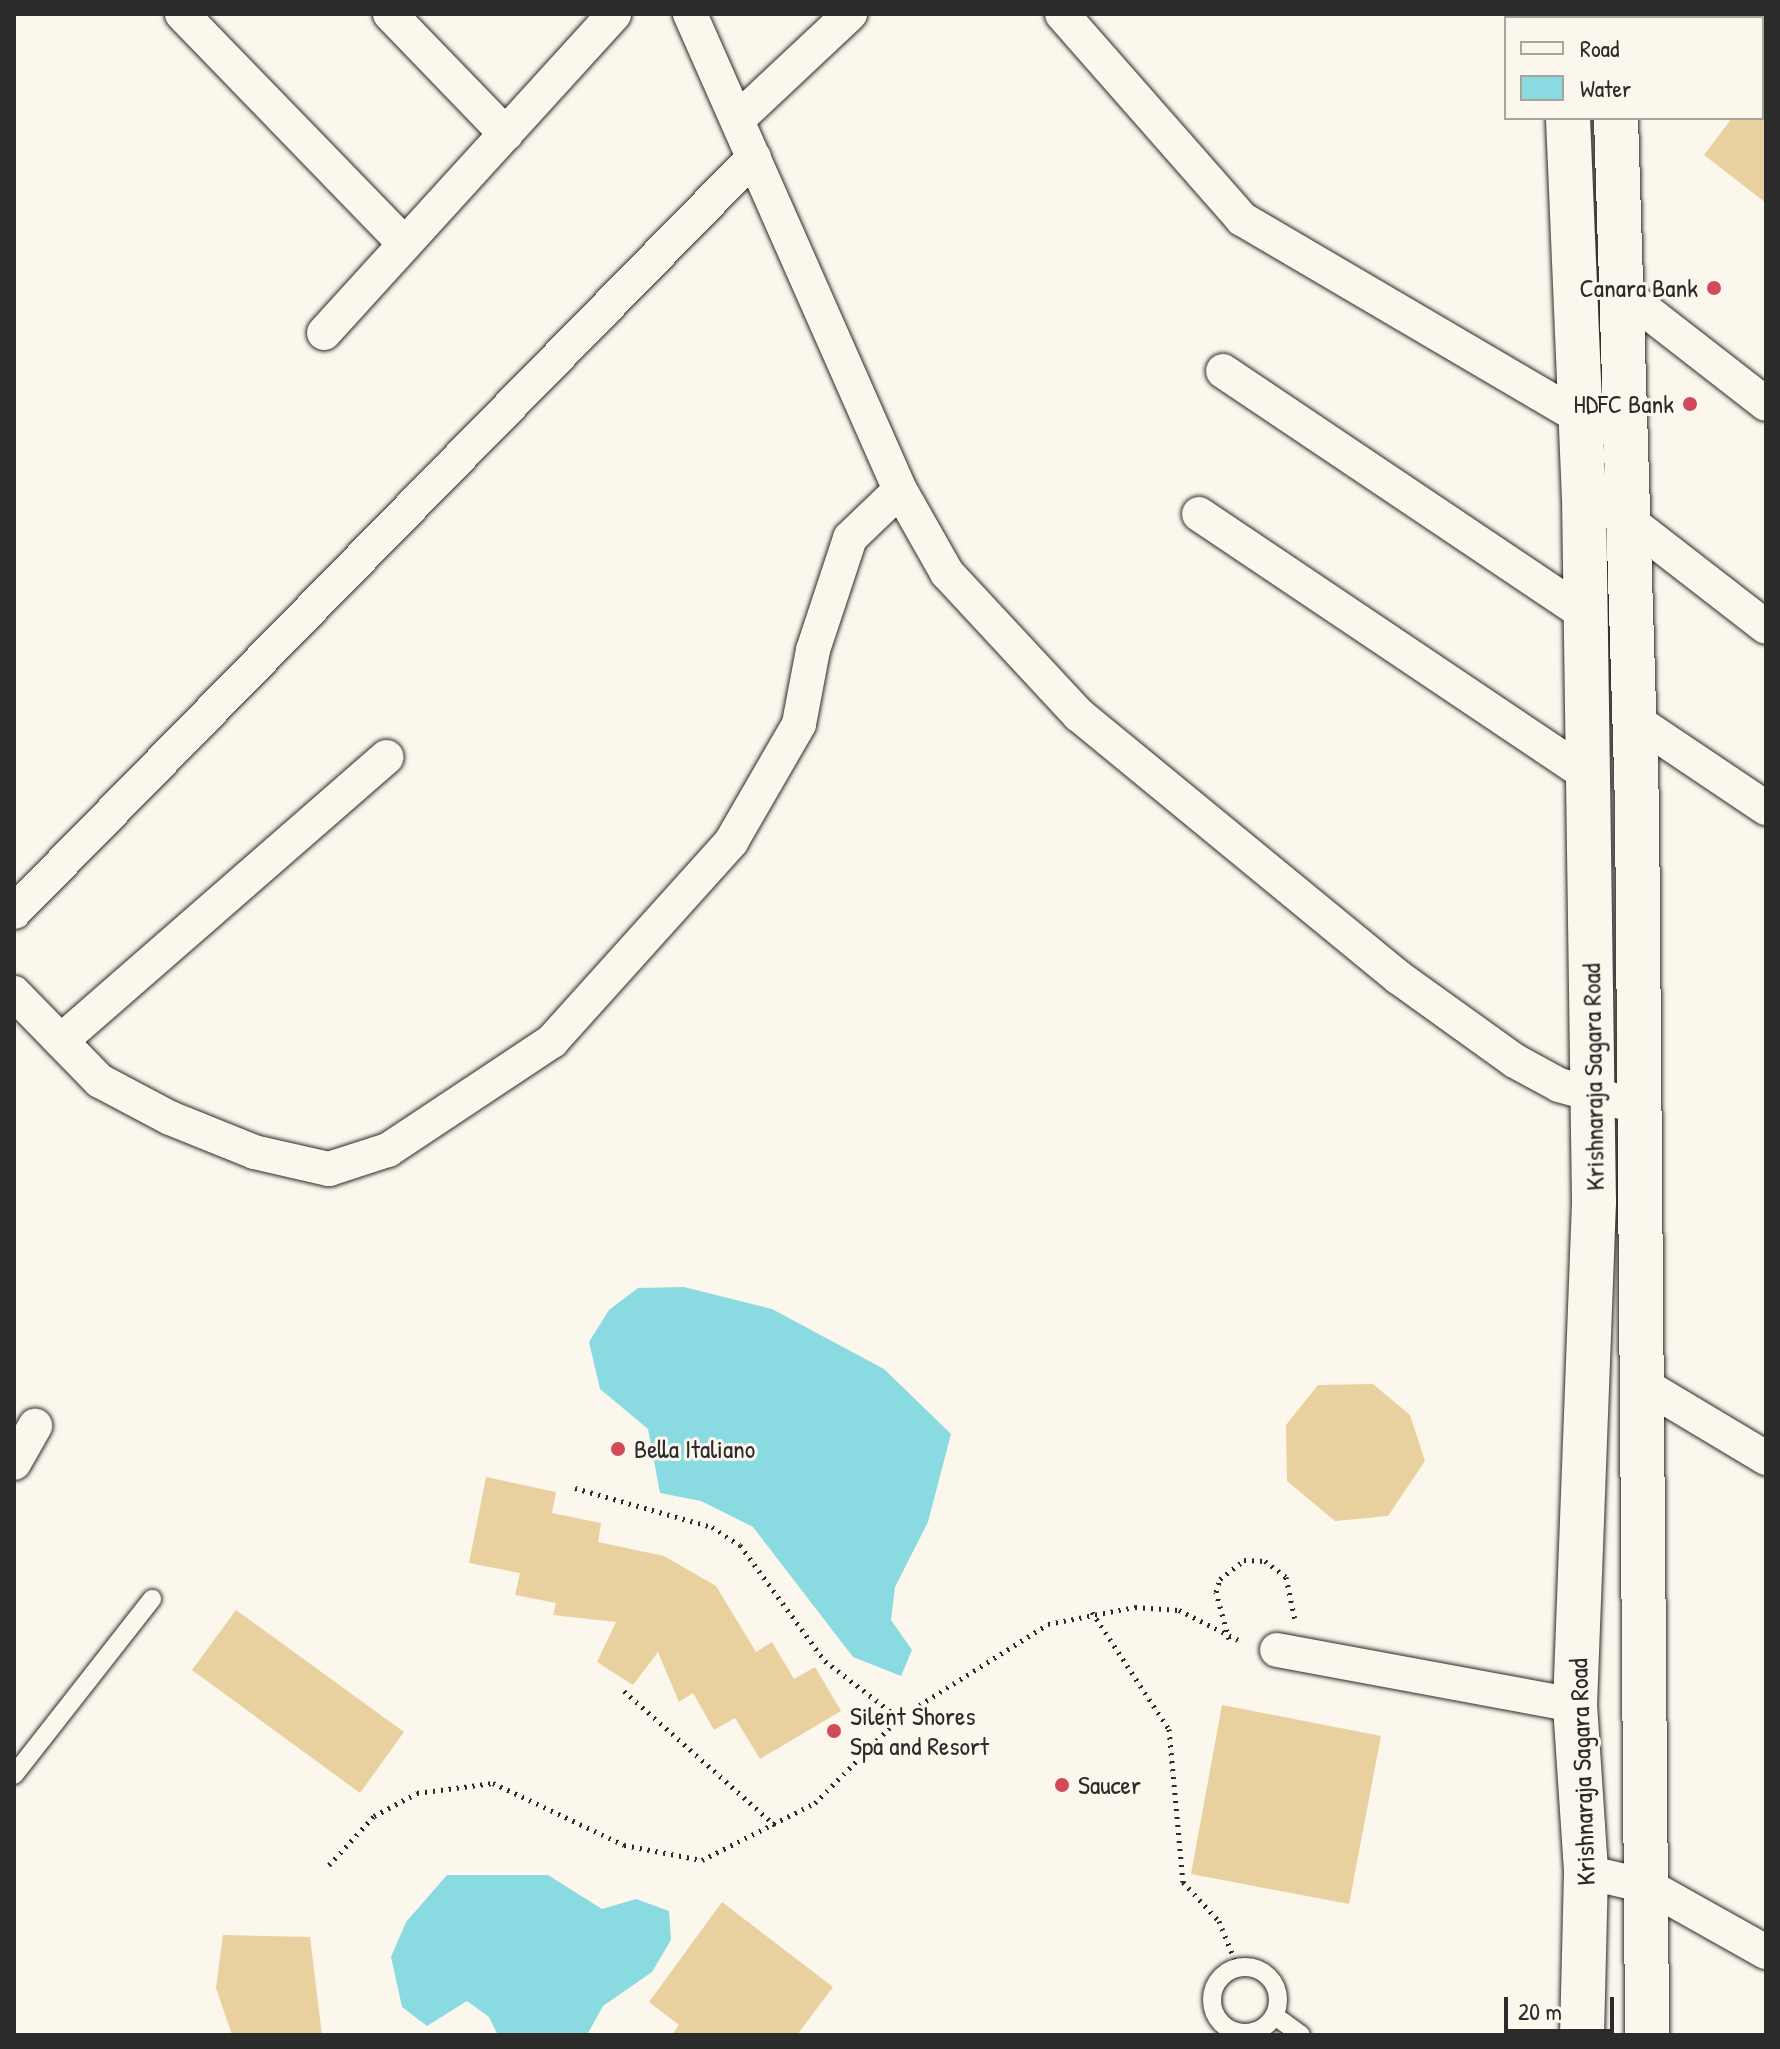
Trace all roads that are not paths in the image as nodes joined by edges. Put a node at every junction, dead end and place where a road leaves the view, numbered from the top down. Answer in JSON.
{"nodes":[{"id":1,"x":182,"y":14,"type":"edge"},
{"id":2,"x":390,"y":14,"type":"edge"},
{"id":3,"x":614,"y":14,"type":"edge"},
{"id":4,"x":690,"y":14,"type":"edge"},
{"id":5,"x":850,"y":14,"type":"edge"},
{"id":6,"x":1062,"y":14,"type":"edge"},
{"id":7,"x":738,"y":119,"type":"junction"},
{"id":8,"x":1568,"y":120,"type":"edge"},
{"id":9,"x":1616,"y":120,"type":"edge"},
{"id":10,"x":506,"y":134,"type":"junction"},
{"id":11,"x":754,"y":157,"type":"junction"},
{"id":12,"x":405,"y":244,"type":"junction"},
{"id":13,"x":1626,"y":295,"type":"junction"},
{"id":14,"x":324,"y":333,"type":"dead end"},
{"id":15,"x":1223,"y":371,"type":"dead end"},
{"id":16,"x":1766,"y":404,"type":"edge"},
{"id":17,"x":1582,"y":423,"type":"junction"},
{"id":18,"x":1629,"y":438,"type":"junction"},
{"id":19,"x":900,"y":490,"type":"junction"},
{"id":20,"x":1584,"y":495,"type":"junction"},
{"id":21,"x":1199,"y":514,"type":"dead end"},
{"id":22,"x":1630,"y":516,"type":"junction"},
{"id":23,"x":1586,"y":615,"type":"junction"},
{"id":24,"x":1766,"y":627,"type":"edge"},
{"id":25,"x":1635,"y":720,"type":"junction"},
{"id":26,"x":387,"y":757,"type":"dead end"},
{"id":27,"x":1588,"y":775,"type":"junction"},
{"id":28,"x":1766,"y":808,"type":"edge"},
{"id":29,"x":14,"y":912,"type":"edge"},
{"id":30,"x":14,"y":993,"type":"edge"},
{"id":31,"x":61,"y":1041,"type":"junction"},
{"id":32,"x":1593,"y":1096,"type":"junction"},
{"id":33,"x":1635,"y":1106,"type":"junction"},
{"id":34,"x":1639,"y":1382,"type":"junction"},
{"id":35,"x":35,"y":1426,"type":"dead end"},
{"id":36,"x":1766,"y":1458,"type":"edge"},
{"id":37,"x":14,"y":1463,"type":"edge"},
{"id":38,"x":152,"y":1599,"type":"dead end"},
{"id":39,"x":1277,"y":1650,"type":"road end"},
{"id":40,"x":1575,"y":1705,"type":"junction"},
{"id":41,"x":14,"y":1775,"type":"edge"},
{"id":42,"x":1586,"y":1872,"type":"junction"},
{"id":43,"x":1650,"y":1887,"type":"junction"},
{"id":44,"x":1766,"y":1952,"type":"edge"},
{"id":45,"x":1275,"y":2016,"type":"junction"},
{"id":46,"x":1237,"y":2034,"type":"edge"},
{"id":47,"x":1301,"y":2035,"type":"edge"},
{"id":48,"x":1582,"y":2035,"type":"edge"},
{"id":49,"x":1647,"y":2035,"type":"edge"}],
"edges":[{"from":1,"to":12,"type":"street"},
{"from":2,"to":10,"type":"street"},
{"from":3,"to":10,"type":"street"},
{"from":4,"to":7,"type":"street"},
{"from":5,"to":7,"type":"street"},
{"from":6,"to":17,"type":"street"},
{"from":7,"to":11,"type":"street"},
{"from":8,"to":17,"type":"main road","name":"Krishnaraja Sagara Road"},
{"from":9,"to":13,"type":"main road","name":"Krishnaraja Sagara Road"},
{"from":10,"to":12,"type":"street"},
{"from":11,"to":19,"type":"street"},
{"from":11,"to":29,"type":"street"},
{"from":12,"to":14,"type":"street"},
{"from":13,"to":16,"type":"street"},
{"from":13,"to":18,"type":"main road","name":"Krishnaraja Sagara Road"},
{"from":15,"to":23,"type":"street"},
{"from":17,"to":18,"type":"street"},
{"from":17,"to":20,"type":"main road","name":"Krishnaraja Sagara Road"},
{"from":18,"to":22,"type":"main road","name":"Krishnaraja Sagara Road"},
{"from":19,"to":31,"type":"street"},
{"from":19,"to":32,"type":"street"},
{"from":20,"to":22,"type":"street"},
{"from":20,"to":23,"type":"main road","name":"Krishnaraja Sagara Road"},
{"from":21,"to":27,"type":"street"},
{"from":22,"to":24,"type":"street"},
{"from":22,"to":25,"type":"main road","name":"Krishnaraja Sagara Road"},
{"from":23,"to":27,"type":"main road","name":"Krishnaraja Sagara Road"},
{"from":25,"to":28,"type":"street"},
{"from":25,"to":33,"type":"main road","name":"Krishnaraja Sagara Road"},
{"from":26,"to":31,"type":"street"},
{"from":27,"to":32,"type":"main road","name":"Krishnaraja Sagara Road"},
{"from":30,"to":31,"type":"street"},
{"from":32,"to":33,"type":"street"},
{"from":32,"to":40,"type":"main road","name":"Krishnaraja Sagara Road"},
{"from":33,"to":34,"type":"main road","name":"Krishnaraja Sagara Road"},
{"from":34,"to":36,"type":"street"},
{"from":34,"to":43,"type":"main road","name":"Krishnaraja Sagara Road"},
{"from":35,"to":37,"type":"street"},
{"from":38,"to":41,"type":"lane"},
{"from":39,"to":40,"type":"street"},
{"from":40,"to":42,"type":"main road","name":"Krishnaraja Sagara Road"},
{"from":42,"to":43,"type":"street"},
{"from":42,"to":48,"type":"main road","name":"Krishnaraja Sagara Road"},
{"from":43,"to":44,"type":"street"},
{"from":43,"to":49,"type":"main road","name":"Krishnaraja Sagara Road"},
{"from":45,"to":46,"type":"lane"},
{"from":45,"to":46,"type":"lane"},
{"from":45,"to":47,"type":"lane"}]}
